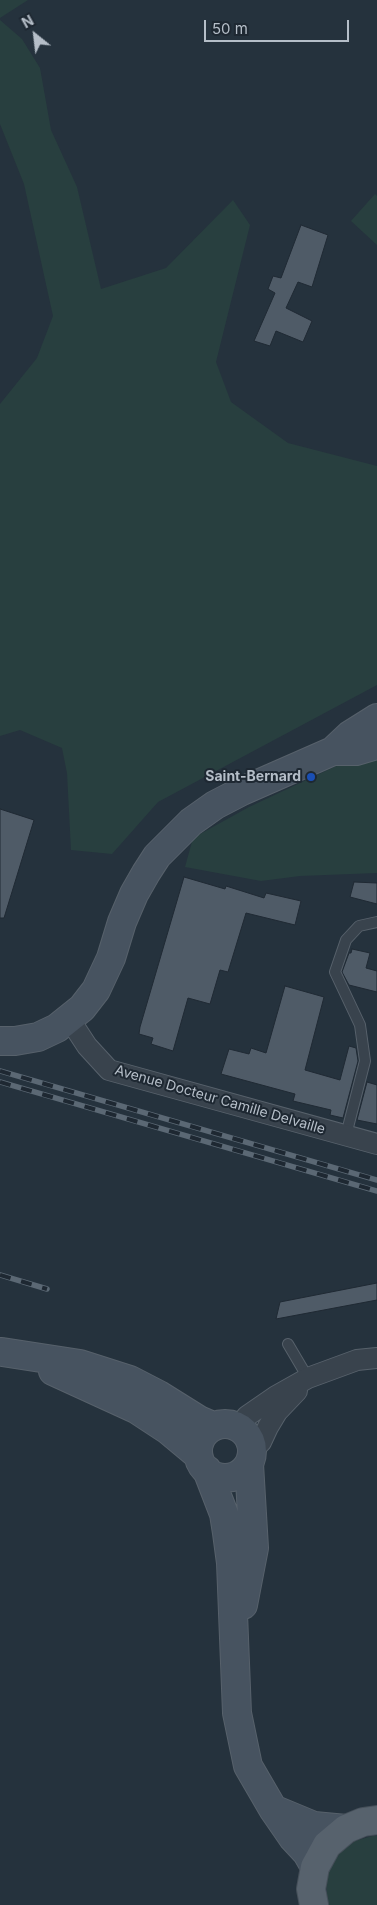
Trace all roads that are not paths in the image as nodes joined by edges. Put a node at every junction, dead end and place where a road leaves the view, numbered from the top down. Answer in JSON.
{"nodes":[{"id":1,"x":377,"y":718,"type":"edge"},
{"id":2,"x":377,"y":745,"type":"edge"},
{"id":3,"x":333,"y":751,"type":"junction"},
{"id":4,"x":377,"y":922,"type":"edge"},
{"id":5,"x":70,"y":1020,"type":"junction"},
{"id":6,"x":0,"y":1041,"type":"edge"},
{"id":7,"x":346,"y":1135,"type":"junction"},
{"id":8,"x":377,"y":1144,"type":"edge"},
{"id":9,"x":288,"y":1344,"type":"dead end"},
{"id":10,"x":1,"y":1352,"type":"edge"},
{"id":11,"x":377,"y":1358,"type":"edge"},
{"id":12,"x":308,"y":1378,"type":"junction"},
{"id":13,"x":225,"y":1426,"type":"junction"},
{"id":14,"x":250,"y":1458,"type":"junction"},
{"id":15,"x":202,"y":1463,"type":"junction"},
{"id":16,"x":235,"y":1651,"type":"junction"},
{"id":17,"x":273,"y":1809,"type":"junction"},
{"id":18,"x":377,"y":1820,"type":"edge"},
{"id":19,"x":346,"y":1829,"type":"junction"},
{"id":20,"x":315,"y":1866,"type":"junction"},
{"id":21,"x":314,"y":1905,"type":"edge"}],
"edges":[{"from":1,"to":3,"type":"main road"},
{"from":2,"to":3,"type":"main road"},
{"from":3,"to":5,"type":"main road"},
{"from":4,"to":7,"type":"lane"},
{"from":5,"to":6,"type":"main road"},
{"from":5,"to":7,"type":"street","name":"Avenue Docteur Camille Delvaille"},
{"from":7,"to":8,"type":"street","name":"Avenue Docteur Camille Delvaille"},
{"from":9,"to":12,"type":"lane"},
{"from":10,"to":13,"type":"main road"},
{"from":10,"to":15,"type":"main road"},
{"from":11,"to":12,"type":"street"},
{"from":12,"to":13,"type":"street"},
{"from":12,"to":14,"type":"street"},
{"from":13,"to":14,"type":"main road"},
{"from":13,"to":15,"type":"main road"},
{"from":14,"to":15,"type":"main road"},
{"from":14,"to":16,"type":"main road"},
{"from":15,"to":16,"type":"main road"},
{"from":16,"to":17,"type":"main road"},
{"from":17,"to":19,"type":"main road"},
{"from":17,"to":20,"type":"main road"},
{"from":18,"to":19,"type":"main road"},
{"from":19,"to":20,"type":"main road"},
{"from":20,"to":21,"type":"main road"}]}
